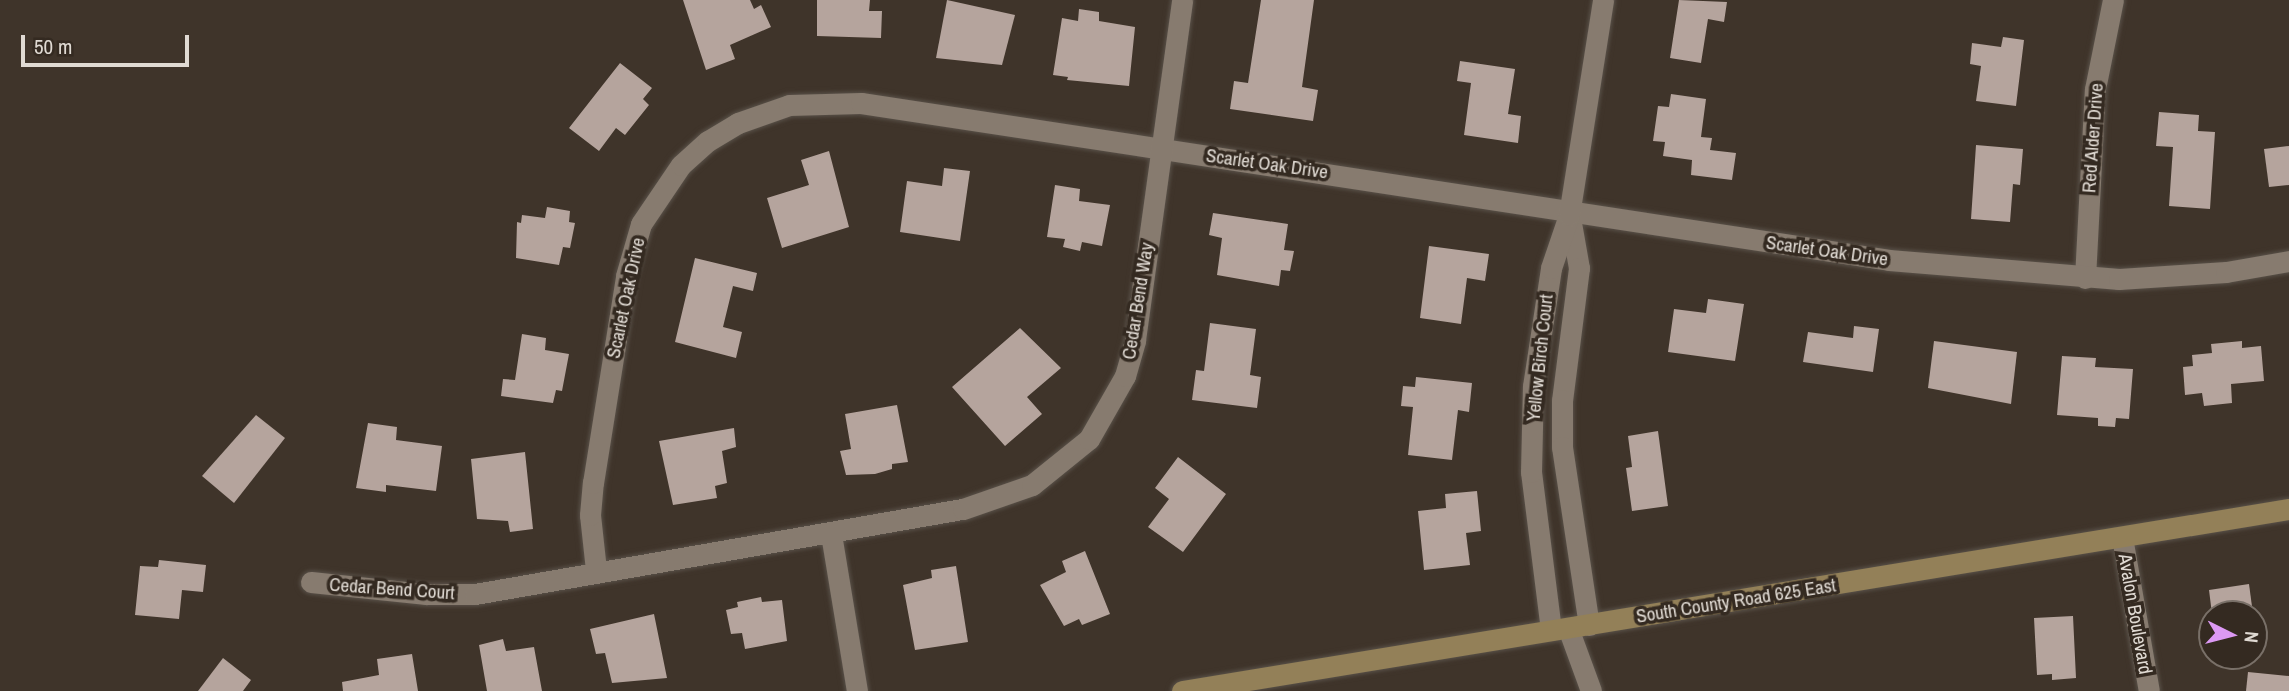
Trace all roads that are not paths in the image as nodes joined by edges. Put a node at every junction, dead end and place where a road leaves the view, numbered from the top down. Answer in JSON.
{"nodes":[{"id":1,"x":1182,"y":0,"type":"edge"},
{"id":2,"x":1603,"y":0,"type":"edge"},
{"id":3,"x":2113,"y":0,"type":"edge"},
{"id":4,"x":1161,"y":149,"type":"junction"},
{"id":5,"x":1569,"y":215,"type":"junction"},
{"id":6,"x":2289,"y":261,"type":"edge"},
{"id":7,"x":2085,"y":278,"type":"junction"},
{"id":8,"x":2289,"y":509,"type":"edge"},
{"id":9,"x":831,"y":534,"type":"junction"},
{"id":10,"x":2122,"y":537,"type":"junction"},
{"id":11,"x":596,"y":570,"type":"junction"},
{"id":12,"x":312,"y":582,"type":"dead end"},
{"id":13,"x":1590,"y":625,"type":"junction"},
{"id":14,"x":1559,"y":629,"type":"junction"},
{"id":15,"x":858,"y":691,"type":"edge"},
{"id":16,"x":1182,"y":691,"type":"edge"},
{"id":17,"x":1591,"y":691,"type":"edge"},
{"id":18,"x":2149,"y":691,"type":"edge"}],
"edges":[{"from":1,"to":4,"type":"street","name":"Cedar Bend Way"},
{"from":2,"to":5,"type":"street","name":"Yellow Birch Court"},
{"from":3,"to":7,"type":"street","name":"Red Alder Drive"},
{"from":4,"to":5,"type":"street","name":"Scarlet Oak Drive"},
{"from":4,"to":9,"type":"street","name":"Cedar Bend Way"},
{"from":4,"to":11,"type":"street","name":"Scarlet Oak Drive"},
{"from":5,"to":7,"type":"street","name":"Scarlet Oak Drive"},
{"from":5,"to":13,"type":"street","name":"Yellow Birch Court"},
{"from":5,"to":14,"type":"street","name":"Yellow Birch Court"},
{"from":6,"to":7,"type":"street","name":"Scarlet Oak Drive"},
{"from":8,"to":10,"type":"street","name":"South County Road 625 East"},
{"from":9,"to":11,"type":"street","name":"Cedar Bend Way"},
{"from":9,"to":15,"type":"street"},
{"from":10,"to":13,"type":"street","name":"South County Road 625 East"},
{"from":10,"to":18,"type":"street","name":"Avalon Boulevard"},
{"from":11,"to":12,"type":"street","name":"Cedar Bend Court"},
{"from":13,"to":14,"type":"street","name":"South County Road 625 East"},
{"from":14,"to":16,"type":"street","name":"South County Road 625 East"},
{"from":14,"to":17,"type":"street","name":"Yellow Birch Court"}]}
